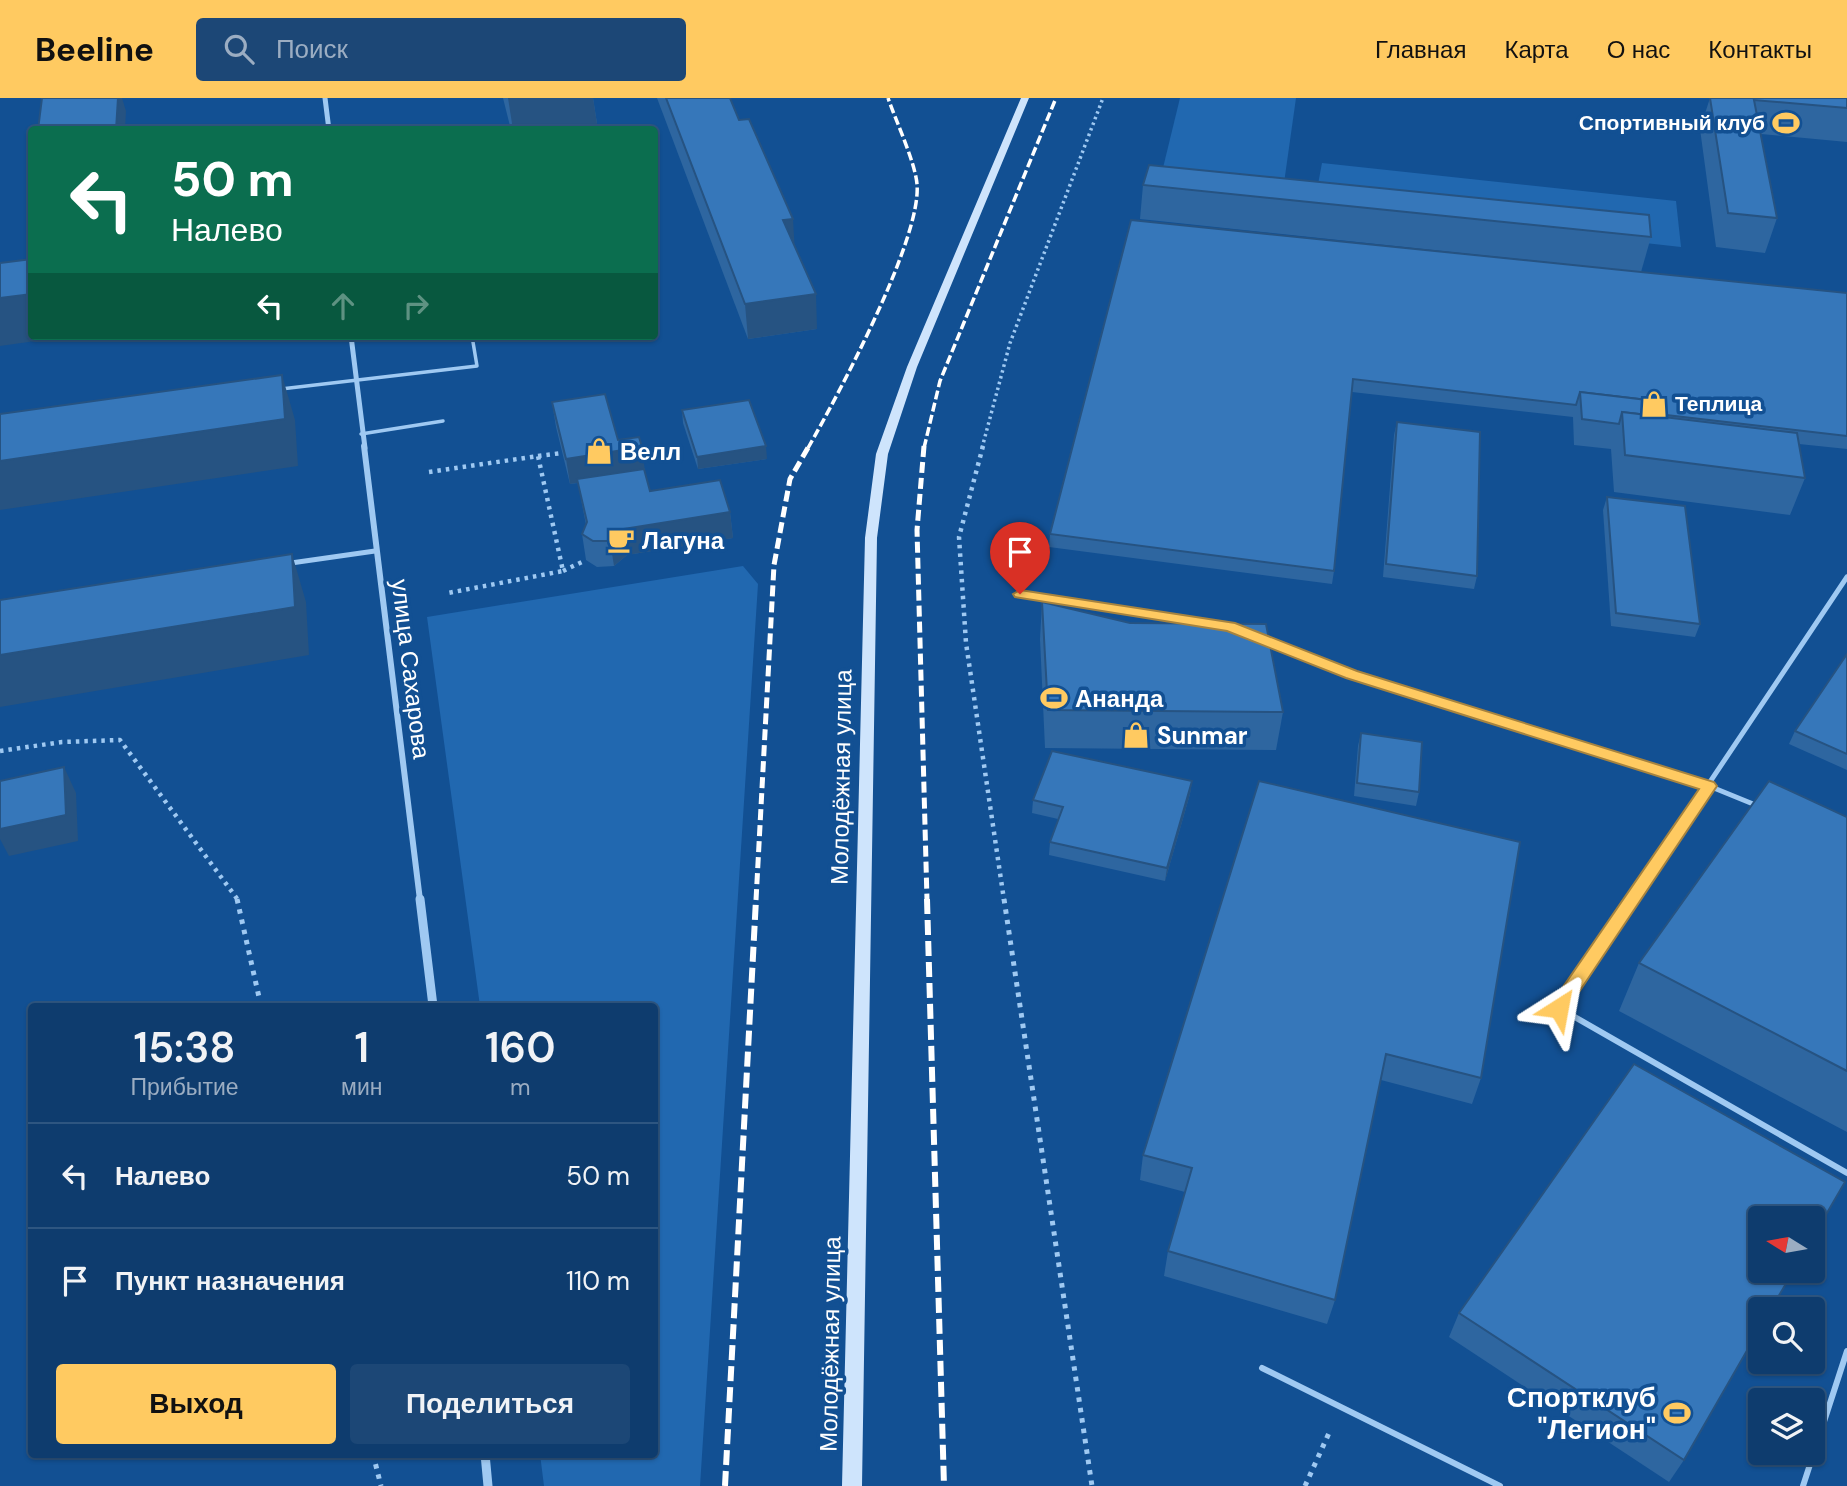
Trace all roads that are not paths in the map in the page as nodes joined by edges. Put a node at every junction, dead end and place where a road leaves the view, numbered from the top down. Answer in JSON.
{"nodes":[{"id":1,"x":326,"y":98,"type":"edge"},
{"id":2,"x":1025,"y":98,"type":"edge"},
{"id":3,"x":329,"y":126,"type":"edge"},
{"id":4,"x":351,"y":340,"type":"edge"},
{"id":5,"x":473,"y":340,"type":"edge"},
{"id":6,"x":355,"y":380,"type":"junction"},
{"id":7,"x":267,"y":391,"type":"edge"},
{"id":8,"x":443,"y":421,"type":"dead end"},
{"id":9,"x":361,"y":434,"type":"junction"},
{"id":10,"x":375,"y":551,"type":"junction"},
{"id":11,"x":286,"y":563,"type":"edge"},
{"id":12,"x":1847,"y":577,"type":"edge"},
{"id":13,"x":1020,"y":594,"type":"dead end"},
{"id":14,"x":1217,"y":625,"type":"edge"},
{"id":15,"x":1254,"y":636,"type":"edge"},
{"id":16,"x":1709,"y":786,"type":"junction"},
{"id":17,"x":1772,"y":811,"type":"edge"},
{"id":18,"x":433,"y":1003,"type":"edge"},
{"id":19,"x":1847,"y":1174,"type":"edge"},
{"id":20,"x":1847,"y":1351,"type":"edge"},
{"id":21,"x":1262,"y":1367,"type":"dead end"},
{"id":22,"x":485,"y":1458,"type":"edge"},
{"id":23,"x":488,"y":1486,"type":"edge"},
{"id":24,"x":852,"y":1486,"type":"edge"},
{"id":25,"x":1500,"y":1486,"type":"edge"},
{"id":26,"x":1803,"y":1486,"type":"edge"}],
"edges":[{"from":1,"to":3,"type":"street"},
{"from":2,"to":24,"type":"main road","name":"Молодёжная улица"},
{"from":4,"to":6,"type":"street","name":"улица Сахарова"},
{"from":5,"to":6,"type":"lane"},
{"from":6,"to":7,"type":"lane"},
{"from":6,"to":9,"type":"street","name":"улица Сахарова"},
{"from":8,"to":9,"type":"lane"},
{"from":9,"to":10,"type":"street","name":"улица Сахарова"},
{"from":10,"to":11,"type":"lane"},
{"from":10,"to":18,"type":"street","name":"улица Сахарова"},
{"from":12,"to":16,"type":"lane"},
{"from":13,"to":14,"type":"lane"},
{"from":15,"to":16,"type":"lane"},
{"from":16,"to":17,"type":"lane"},
{"from":16,"to":19,"type":"lane"},
{"from":20,"to":26,"type":"lane"},
{"from":21,"to":25,"type":"lane"},
{"from":22,"to":23,"type":"street"}]}
